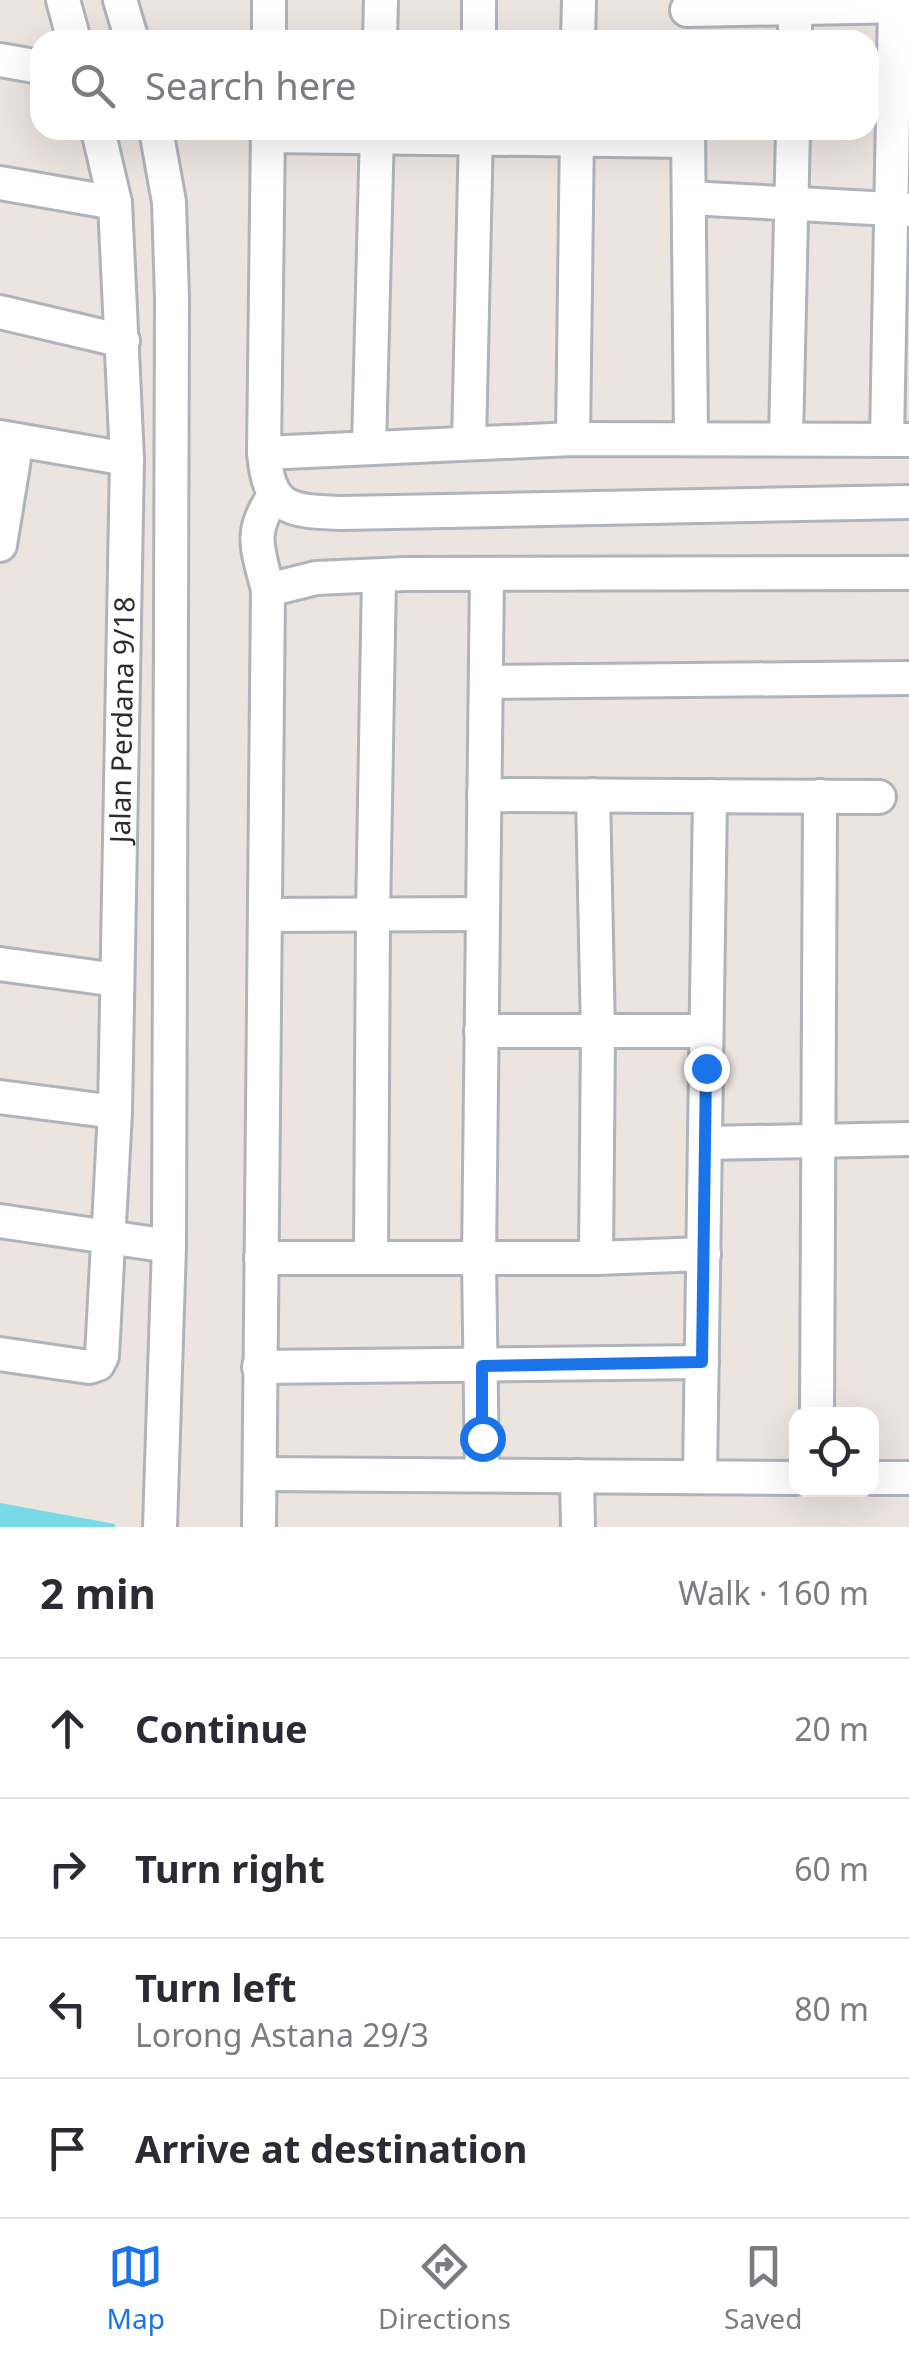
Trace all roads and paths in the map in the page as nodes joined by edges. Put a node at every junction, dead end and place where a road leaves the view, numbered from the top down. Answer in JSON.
{"nodes":[{"id":1,"x":63,"y":0,"type":"edge"},
{"id":2,"x":120,"y":0,"type":"edge"},
{"id":3,"x":269,"y":0,"type":"edge"},
{"id":4,"x":381,"y":0,"type":"edge"},
{"id":5,"x":480,"y":0,"type":"edge"},
{"id":6,"x":579,"y":0,"type":"edge"},
{"id":7,"x":796,"y":6,"type":"junction"},
{"id":8,"x":902,"y":6,"type":"edge"},
{"id":9,"x":687,"y":17,"type":"edge"},
{"id":10,"x":71,"y":30,"type":"edge"},
{"id":11,"x":129,"y":30,"type":"edge"},
{"id":12,"x":268,"y":30,"type":"edge"},
{"id":13,"x":380,"y":30,"type":"edge"},
{"id":14,"x":478,"y":30,"type":"edge"},
{"id":15,"x":578,"y":30,"type":"edge"},
{"id":16,"x":795,"y":30,"type":"edge"},
{"id":17,"x":0,"y":60,"type":"edge"},
{"id":18,"x":30,"y":65,"type":"edge"},
{"id":19,"x":100,"y":140,"type":"edge"},
{"id":20,"x":158,"y":140,"type":"edge"},
{"id":21,"x":268,"y":140,"type":"edge"},
{"id":22,"x":377,"y":140,"type":"edge"},
{"id":23,"x":476,"y":140,"type":"edge"},
{"id":24,"x":577,"y":140,"type":"edge"},
{"id":25,"x":688,"y":140,"type":"edge"},
{"id":26,"x":793,"y":140,"type":"edge"},
{"id":27,"x":0,"y":183,"type":"edge"},
{"id":28,"x":689,"y":198,"type":"junction"},
{"id":29,"x":791,"y":203,"type":"junction"},
{"id":30,"x":115,"y":204,"type":"junction"},
{"id":31,"x":901,"y":210,"type":"edge"},
{"id":32,"x":0,"y":312,"type":"edge"},
{"id":33,"x":123,"y":341,"type":"junction"},
{"id":34,"x":9,"y":438,"type":"edge"},
{"id":35,"x":691,"y":438,"type":"junction"},
{"id":36,"x":786,"y":438,"type":"junction"},
{"id":37,"x":573,"y":439,"type":"junction"},
{"id":38,"x":898,"y":440,"type":"edge"},
{"id":39,"x":469,"y":444,"type":"junction"},
{"id":40,"x":369,"y":447,"type":"junction"},
{"id":41,"x":264,"y":453,"type":"junction"},
{"id":42,"x":127,"y":459,"type":"junction"},
{"id":43,"x":274,"y":496,"type":"junction"},
{"id":44,"x":909,"y":502,"type":"edge"},
{"id":45,"x":0,"y":545,"type":"edge"},
{"id":46,"x":487,"y":574,"type":"junction"},
{"id":47,"x":909,"y":574,"type":"edge"},
{"id":48,"x":379,"y":576,"type":"junction"},
{"id":49,"x":268,"y":590,"type":"junction"},
{"id":50,"x":909,"y":678,"type":"edge"},
{"id":51,"x":486,"y":682,"type":"junction"},
{"id":52,"x":484,"y":794,"type":"junction"},
{"id":53,"x":592,"y":795,"type":"junction"},
{"id":54,"x":710,"y":796,"type":"junction"},
{"id":55,"x":820,"y":796,"type":"junction"},
{"id":56,"x":879,"y":796,"type":"dead end"},
{"id":57,"x":483,"y":914,"type":"junction"},
{"id":58,"x":372,"y":915,"type":"junction"},
{"id":59,"x":266,"y":916,"type":"junction"},
{"id":60,"x":0,"y":964,"type":"edge"},
{"id":61,"x":117,"y":980,"type":"junction"},
{"id":62,"x":482,"y":1031,"type":"junction"},
{"id":63,"x":706,"y":1031,"type":"junction"},
{"id":64,"x":598,"y":1033,"type":"junction"},
{"id":65,"x":0,"y":1096,"type":"edge"},
{"id":66,"x":116,"y":1112,"type":"junction"},
{"id":67,"x":909,"y":1138,"type":"edge"},
{"id":68,"x":819,"y":1141,"type":"junction"},
{"id":69,"x":707,"y":1143,"type":"junction"},
{"id":70,"x":0,"y":1221,"type":"edge"},
{"id":71,"x":108,"y":1237,"type":"junction"},
{"id":72,"x":169,"y":1246,"type":"junction"},
{"id":73,"x":704,"y":1254,"type":"junction"},
{"id":74,"x":371,"y":1257,"type":"junction"},
{"id":75,"x":261,"y":1258,"type":"junction"},
{"id":76,"x":479,"y":1258,"type":"junction"},
{"id":77,"x":596,"y":1258,"type":"junction"},
{"id":78,"x":0,"y":1354,"type":"edge"},
{"id":79,"x":702,"y":1362,"type":"junction"},
{"id":80,"x":482,"y":1366,"type":"junction"},
{"id":81,"x":259,"y":1367,"type":"junction"},
{"id":82,"x":817,"y":1407,"type":"edge"},
{"id":83,"x":260,"y":1474,"type":"junction"},
{"id":84,"x":482,"y":1474,"type":"junction"},
{"id":85,"x":577,"y":1476,"type":"junction"},
{"id":86,"x":700,"y":1476,"type":"junction"},
{"id":87,"x":789,"y":1478,"type":"edge"},
{"id":88,"x":879,"y":1478,"type":"edge"},
{"id":89,"x":909,"y":1478,"type":"edge"},
{"id":90,"x":160,"y":1527,"type":"edge"},
{"id":91,"x":259,"y":1527,"type":"edge"},
{"id":92,"x":578,"y":1527,"type":"edge"}],
"edges":[{"from":1,"to":10,"type":"street"},
{"from":2,"to":11,"type":"street"},
{"from":3,"to":12,"type":"street"},
{"from":4,"to":13,"type":"street"},
{"from":5,"to":14,"type":"street"},
{"from":6,"to":15,"type":"street"},
{"from":7,"to":8,"type":"street"},
{"from":7,"to":9,"type":"street"},
{"from":7,"to":16,"type":"street"},
{"from":8,"to":31,"type":"street"},
{"from":17,"to":18,"type":"street"},
{"from":19,"to":30,"type":"street","name":"Jalan Perdana 9/18"},
{"from":20,"to":72,"type":"street"},
{"from":21,"to":41,"type":"street"},
{"from":22,"to":40,"type":"street"},
{"from":23,"to":39,"type":"street"},
{"from":24,"to":37,"type":"street"},
{"from":25,"to":28,"type":"street"},
{"from":26,"to":29,"type":"street"},
{"from":27,"to":30,"type":"street"},
{"from":28,"to":29,"type":"street"},
{"from":28,"to":35,"type":"street"},
{"from":29,"to":31,"type":"street"},
{"from":29,"to":36,"type":"street"},
{"from":30,"to":33,"type":"street","name":"Jalan Perdana 9/18"},
{"from":31,"to":38,"type":"street"},
{"from":32,"to":33,"type":"street"},
{"from":33,"to":42,"type":"street","name":"Jalan Perdana 9/18"},
{"from":34,"to":42,"type":"street"},
{"from":34,"to":45,"type":"street"},
{"from":35,"to":36,"type":"street"},
{"from":35,"to":37,"type":"street"},
{"from":36,"to":38,"type":"street"},
{"from":37,"to":39,"type":"street"},
{"from":39,"to":40,"type":"street"},
{"from":40,"to":41,"type":"street"},
{"from":41,"to":43,"type":"street"},
{"from":42,"to":61,"type":"street","name":"Jalan Perdana 9/18"},
{"from":43,"to":44,"type":"street"},
{"from":43,"to":49,"type":"street"},
{"from":46,"to":47,"type":"street"},
{"from":46,"to":48,"type":"street"},
{"from":46,"to":51,"type":"street"},
{"from":48,"to":49,"type":"street"},
{"from":48,"to":58,"type":"street"},
{"from":49,"to":59,"type":"street"},
{"from":50,"to":51,"type":"street"},
{"from":51,"to":52,"type":"street"},
{"from":52,"to":53,"type":"street"},
{"from":52,"to":57,"type":"street"},
{"from":53,"to":54,"type":"street"},
{"from":53,"to":64,"type":"street"},
{"from":54,"to":55,"type":"street"},
{"from":54,"to":63,"type":"street"},
{"from":55,"to":56,"type":"street"},
{"from":55,"to":68,"type":"street"},
{"from":57,"to":58,"type":"street"},
{"from":57,"to":62,"type":"street"},
{"from":58,"to":59,"type":"street"},
{"from":58,"to":74,"type":"street"},
{"from":59,"to":75,"type":"street"},
{"from":60,"to":61,"type":"street"},
{"from":61,"to":66,"type":"street","name":"Jalan Perdana 9/18"},
{"from":62,"to":64,"type":"street"},
{"from":62,"to":76,"type":"street"},
{"from":63,"to":64,"type":"street"},
{"from":63,"to":69,"type":"street"},
{"from":64,"to":77,"type":"street"},
{"from":65,"to":66,"type":"street"},
{"from":66,"to":71,"type":"street","name":"Jalan Perdana 9/18"},
{"from":67,"to":68,"type":"street"},
{"from":68,"to":69,"type":"street"},
{"from":68,"to":82,"type":"street"},
{"from":69,"to":73,"type":"street"},
{"from":70,"to":71,"type":"street"},
{"from":71,"to":72,"type":"street"},
{"from":71,"to":78,"type":"street","name":"Jalan Perdana 9/18"},
{"from":72,"to":90,"type":"street"},
{"from":73,"to":77,"type":"street"},
{"from":73,"to":79,"type":"street"},
{"from":74,"to":75,"type":"street"},
{"from":74,"to":76,"type":"street"},
{"from":75,"to":81,"type":"street"},
{"from":76,"to":77,"type":"street"},
{"from":76,"to":80,"type":"street"},
{"from":79,"to":80,"type":"street"},
{"from":79,"to":86,"type":"street"},
{"from":80,"to":81,"type":"street"},
{"from":80,"to":84,"type":"street"},
{"from":81,"to":83,"type":"street"},
{"from":83,"to":84,"type":"street"},
{"from":83,"to":91,"type":"street"},
{"from":84,"to":85,"type":"street"},
{"from":85,"to":86,"type":"street"},
{"from":85,"to":92,"type":"street"},
{"from":86,"to":87,"type":"street"},
{"from":88,"to":89,"type":"street"}]}
